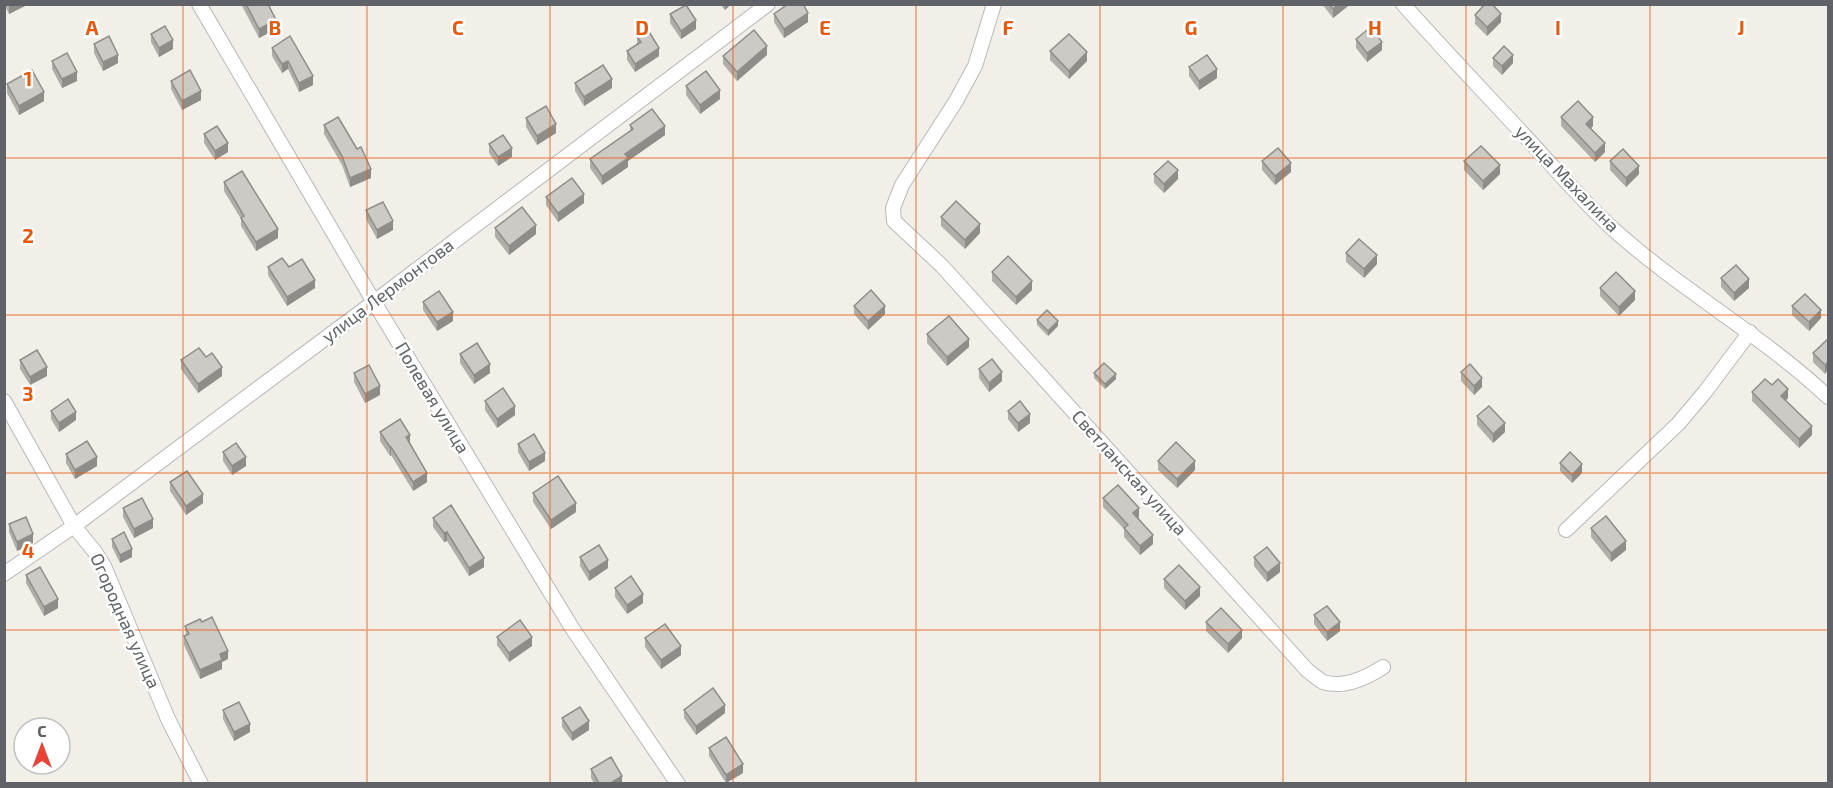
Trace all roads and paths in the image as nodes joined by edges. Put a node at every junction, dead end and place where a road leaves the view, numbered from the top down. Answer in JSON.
{"nodes":[{"id":1,"x":199,"y":4,"type":"edge"},
{"id":2,"x":768,"y":4,"type":"edge"},
{"id":3,"x":994,"y":4,"type":"edge"},
{"id":4,"x":1404,"y":4,"type":"edge"},
{"id":5,"x":374,"y":302,"type":"junction"},
{"id":6,"x":1750,"y":332,"type":"junction"},
{"id":7,"x":1828,"y":396,"type":"edge"},
{"id":8,"x":4,"y":401,"type":"edge"},
{"id":9,"x":74,"y":526,"type":"junction"},
{"id":10,"x":1566,"y":530,"type":"dead end"},
{"id":11,"x":4,"y":574,"type":"edge"},
{"id":12,"x":1383,"y":667,"type":"dead end"},
{"id":13,"x":201,"y":783,"type":"edge"},
{"id":14,"x":678,"y":783,"type":"edge"}],
"edges":[{"from":1,"to":5,"type":"street","name":"Полевая улица"},
{"from":2,"to":5,"type":"street","name":"улица Лермонтова"},
{"from":3,"to":12,"type":"street","name":"Светланская улица"},
{"from":4,"to":6,"type":"street","name":"улица Махалина"},
{"from":5,"to":9,"type":"street","name":"улица Лермонтова"},
{"from":5,"to":14,"type":"street","name":"Полевая улица"},
{"from":6,"to":7,"type":"street","name":"улица Махалина"},
{"from":6,"to":10,"type":"street"},
{"from":8,"to":9,"type":"street","name":"Огородная улица"},
{"from":9,"to":11,"type":"street","name":"улица Лермонтова"},
{"from":9,"to":13,"type":"street","name":"Огородная улица"}]}
